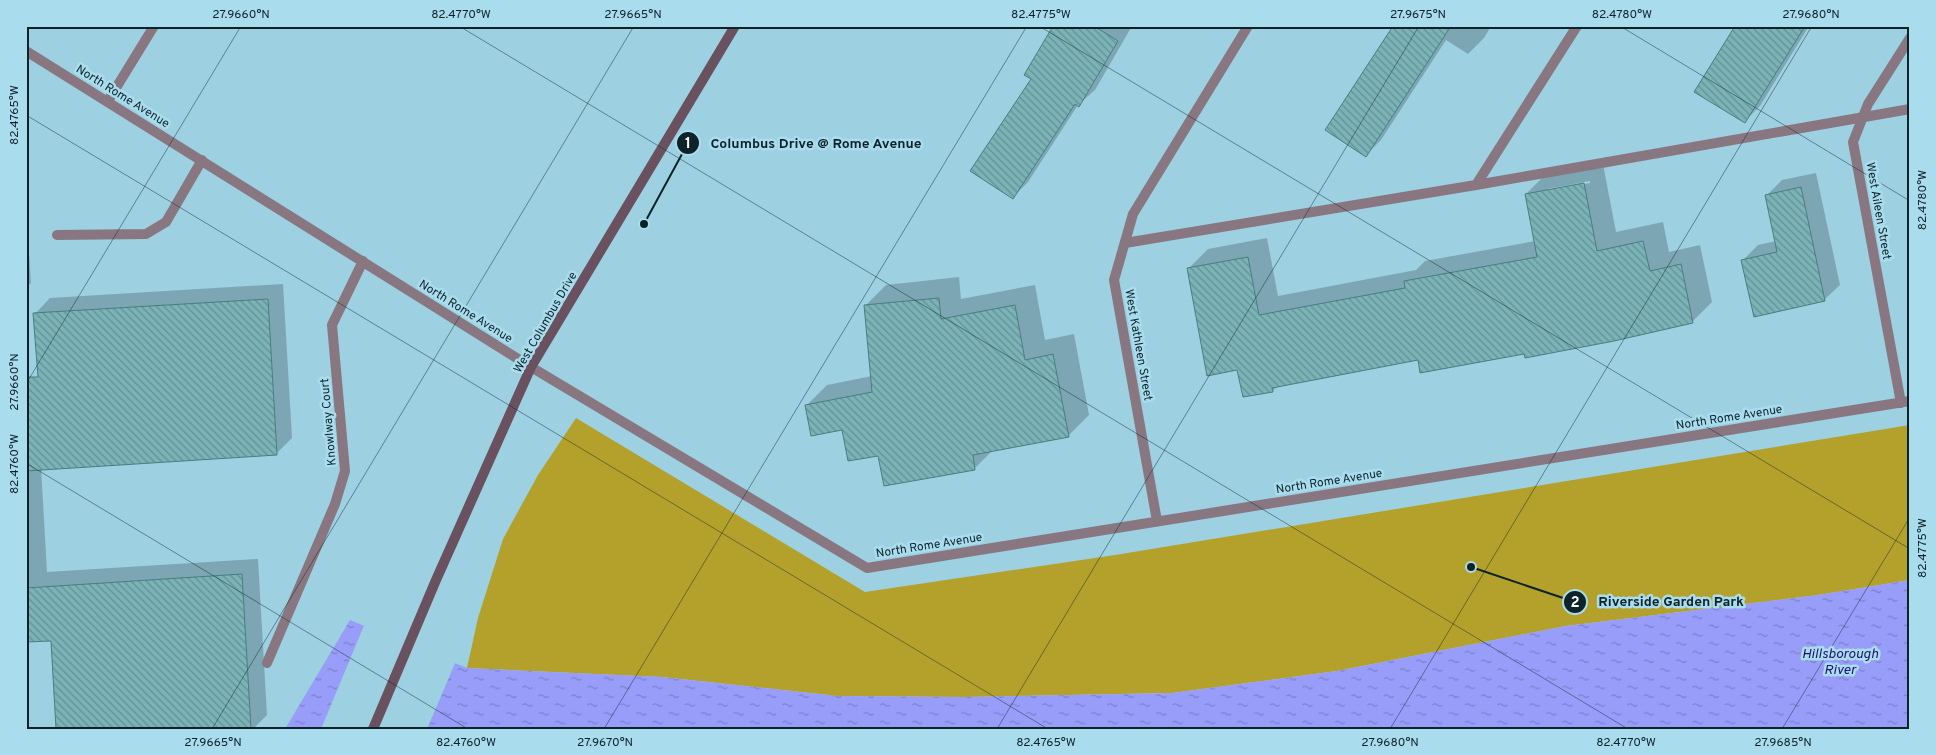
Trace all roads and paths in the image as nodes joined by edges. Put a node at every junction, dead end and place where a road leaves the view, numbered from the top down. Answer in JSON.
{"nodes":[{"id":1,"x":154,"y":26,"type":"edge"},
{"id":2,"x":736,"y":26,"type":"edge"},
{"id":3,"x":1248,"y":26,"type":"edge"},
{"id":4,"x":1577,"y":26,"type":"edge"},
{"id":5,"x":1910,"y":38,"type":"edge"},
{"id":6,"x":26,"y":50,"type":"edge"},
{"id":7,"x":108,"y":101,"type":"junction"},
{"id":8,"x":1910,"y":109,"type":"edge"},
{"id":9,"x":1863,"y":118,"type":"junction"},
{"id":10,"x":202,"y":160,"type":"junction"},
{"id":11,"x":1476,"y":185,"type":"junction"},
{"id":12,"x":57,"y":235,"type":"dead end"},
{"id":13,"x":1125,"y":243,"type":"junction"},
{"id":14,"x":362,"y":261,"type":"junction"},
{"id":15,"x":532,"y":367,"type":"junction"},
{"id":16,"x":1906,"y":402,"type":"edge"},
{"id":17,"x":1157,"y":521,"type":"junction"},
{"id":18,"x":267,"y":663,"type":"dead end"},
{"id":19,"x":373,"y":729,"type":"edge"}],
"edges":[{"from":1,"to":7,"type":"street"},
{"from":2,"to":15,"type":"main road","name":"West Columbus Drive"},
{"from":3,"to":13,"type":"street","name":"West Kathleen Street"},
{"from":4,"to":11,"type":"street"},
{"from":5,"to":9,"type":"street","name":"West Aileen Street"},
{"from":6,"to":7,"type":"street","name":"North Rome Avenue"},
{"from":7,"to":10,"type":"street","name":"North Rome Avenue"},
{"from":8,"to":9,"type":"street"},
{"from":9,"to":11,"type":"street"},
{"from":9,"to":16,"type":"street","name":"West Aileen Street"},
{"from":10,"to":12,"type":"street"},
{"from":10,"to":14,"type":"street","name":"North Rome Avenue"},
{"from":11,"to":13,"type":"street"},
{"from":13,"to":17,"type":"street","name":"West Kathleen Street"},
{"from":14,"to":15,"type":"street","name":"North Rome Avenue"},
{"from":14,"to":18,"type":"street","name":"Knowlway Court"},
{"from":15,"to":17,"type":"street","name":"North Rome Avenue"},
{"from":15,"to":19,"type":"main road","name":"West Columbus Drive"},
{"from":16,"to":17,"type":"street","name":"North Rome Avenue"}]}
